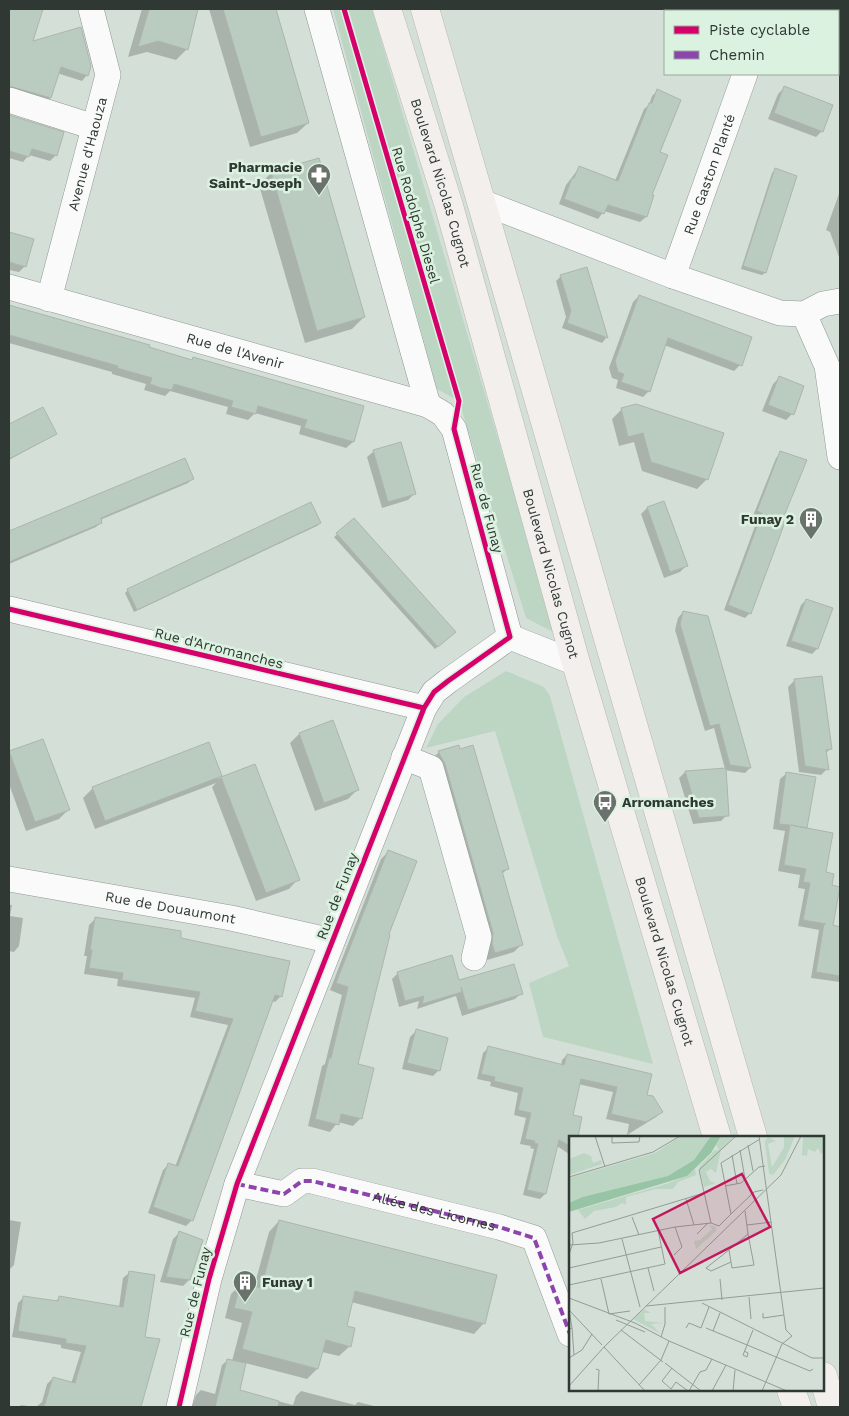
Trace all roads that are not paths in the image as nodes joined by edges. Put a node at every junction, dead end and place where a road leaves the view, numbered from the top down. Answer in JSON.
{"nodes":[{"id":1,"x":91,"y":9,"type":"edge"},
{"id":2,"x":317,"y":9,"type":"edge"},
{"id":3,"x":387,"y":9,"type":"edge"},
{"id":4,"x":425,"y":9,"type":"edge"},
{"id":5,"x":745,"y":75,"type":"edge"},
{"id":6,"x":9,"y":100,"type":"edge"},
{"id":7,"x":94,"y":127,"type":"junction"},
{"id":8,"x":482,"y":202,"type":"junction"},
{"id":9,"x":673,"y":276,"type":"junction"},
{"id":10,"x":9,"y":287,"type":"edge"},
{"id":11,"x":49,"y":298,"type":"junction"},
{"id":12,"x":840,"y":301,"type":"edge"},
{"id":13,"x":804,"y":314,"type":"junction"},
{"id":14,"x":428,"y":405,"type":"junction"},
{"id":15,"x":454,"y":429,"type":"joint"},
{"id":16,"x":840,"y":457,"type":"edge"},
{"id":17,"x":9,"y":609,"type":"edge"},
{"id":18,"x":510,"y":637,"type":"junction"},
{"id":19,"x":576,"y":663,"type":"junction"},
{"id":20,"x":424,"y":708,"type":"junction"},
{"id":21,"x":404,"y":757,"type":"junction"},
{"id":22,"x":9,"y":879,"type":"edge"},
{"id":23,"x":332,"y":941,"type":"junction"},
{"id":24,"x":474,"y":958,"type":"dead end"},
{"id":25,"x":717,"y":1136,"type":"edge"},
{"id":26,"x":753,"y":1136,"type":"edge"},
{"id":27,"x":237,"y":1184,"type":"junction"},
{"id":28,"x":569,"y":1331,"type":"edge"},
{"id":29,"x":824,"y":1379,"type":"edge"},
{"id":30,"x":791,"y":1391,"type":"edge"},
{"id":31,"x":179,"y":1407,"type":"edge"},
{"id":32,"x":797,"y":1407,"type":"edge"},
{"id":33,"x":832,"y":1407,"type":"edge"}],
"edges":[{"from":1,"to":7,"type":"street","name":"Avenue d'Haouza"},
{"from":2,"to":14,"type":"street"},
{"from":3,"to":19,"type":"main road","name":"Boulevard Nicolas Cugnot"},
{"from":4,"to":8,"type":"main road"},
{"from":5,"to":9,"type":"street","name":"Rue Gaston Planté"},
{"from":6,"to":7,"type":"street"},
{"from":7,"to":11,"type":"street","name":"Avenue d'Haouza"},
{"from":8,"to":9,"type":"street"},
{"from":8,"to":26,"type":"main road"},
{"from":9,"to":13,"type":"street"},
{"from":10,"to":11,"type":"street","name":"Rue de l'Avenir"},
{"from":11,"to":14,"type":"street","name":"Rue de l'Avenir"},
{"from":12,"to":13,"type":"street"},
{"from":13,"to":16,"type":"street"},
{"from":14,"to":15,"type":"street","name":"Rue de l'Avenir"},
{"from":15,"to":18,"type":"street","name":"Rue de Funay"},
{"from":17,"to":20,"type":"street","name":"Rue d'Arromanches"},
{"from":18,"to":19,"type":"street"},
{"from":18,"to":20,"type":"street","name":"Rue de Funay"},
{"from":19,"to":25,"type":"main road","name":"Boulevard Nicolas Cugnot"},
{"from":20,"to":21,"type":"street","name":"Rue de Funay"},
{"from":21,"to":23,"type":"street","name":"Rue de Funay"},
{"from":21,"to":24,"type":"street"},
{"from":22,"to":23,"type":"street","name":"Rue de Douaumont"},
{"from":23,"to":27,"type":"street","name":"Rue de Funay"},
{"from":27,"to":28,"type":"street","name":"Allée des Licornes"},
{"from":27,"to":31,"type":"street","name":"Rue de Funay"},
{"from":29,"to":33,"type":"main road"},
{"from":30,"to":32,"type":"main road"}]}
